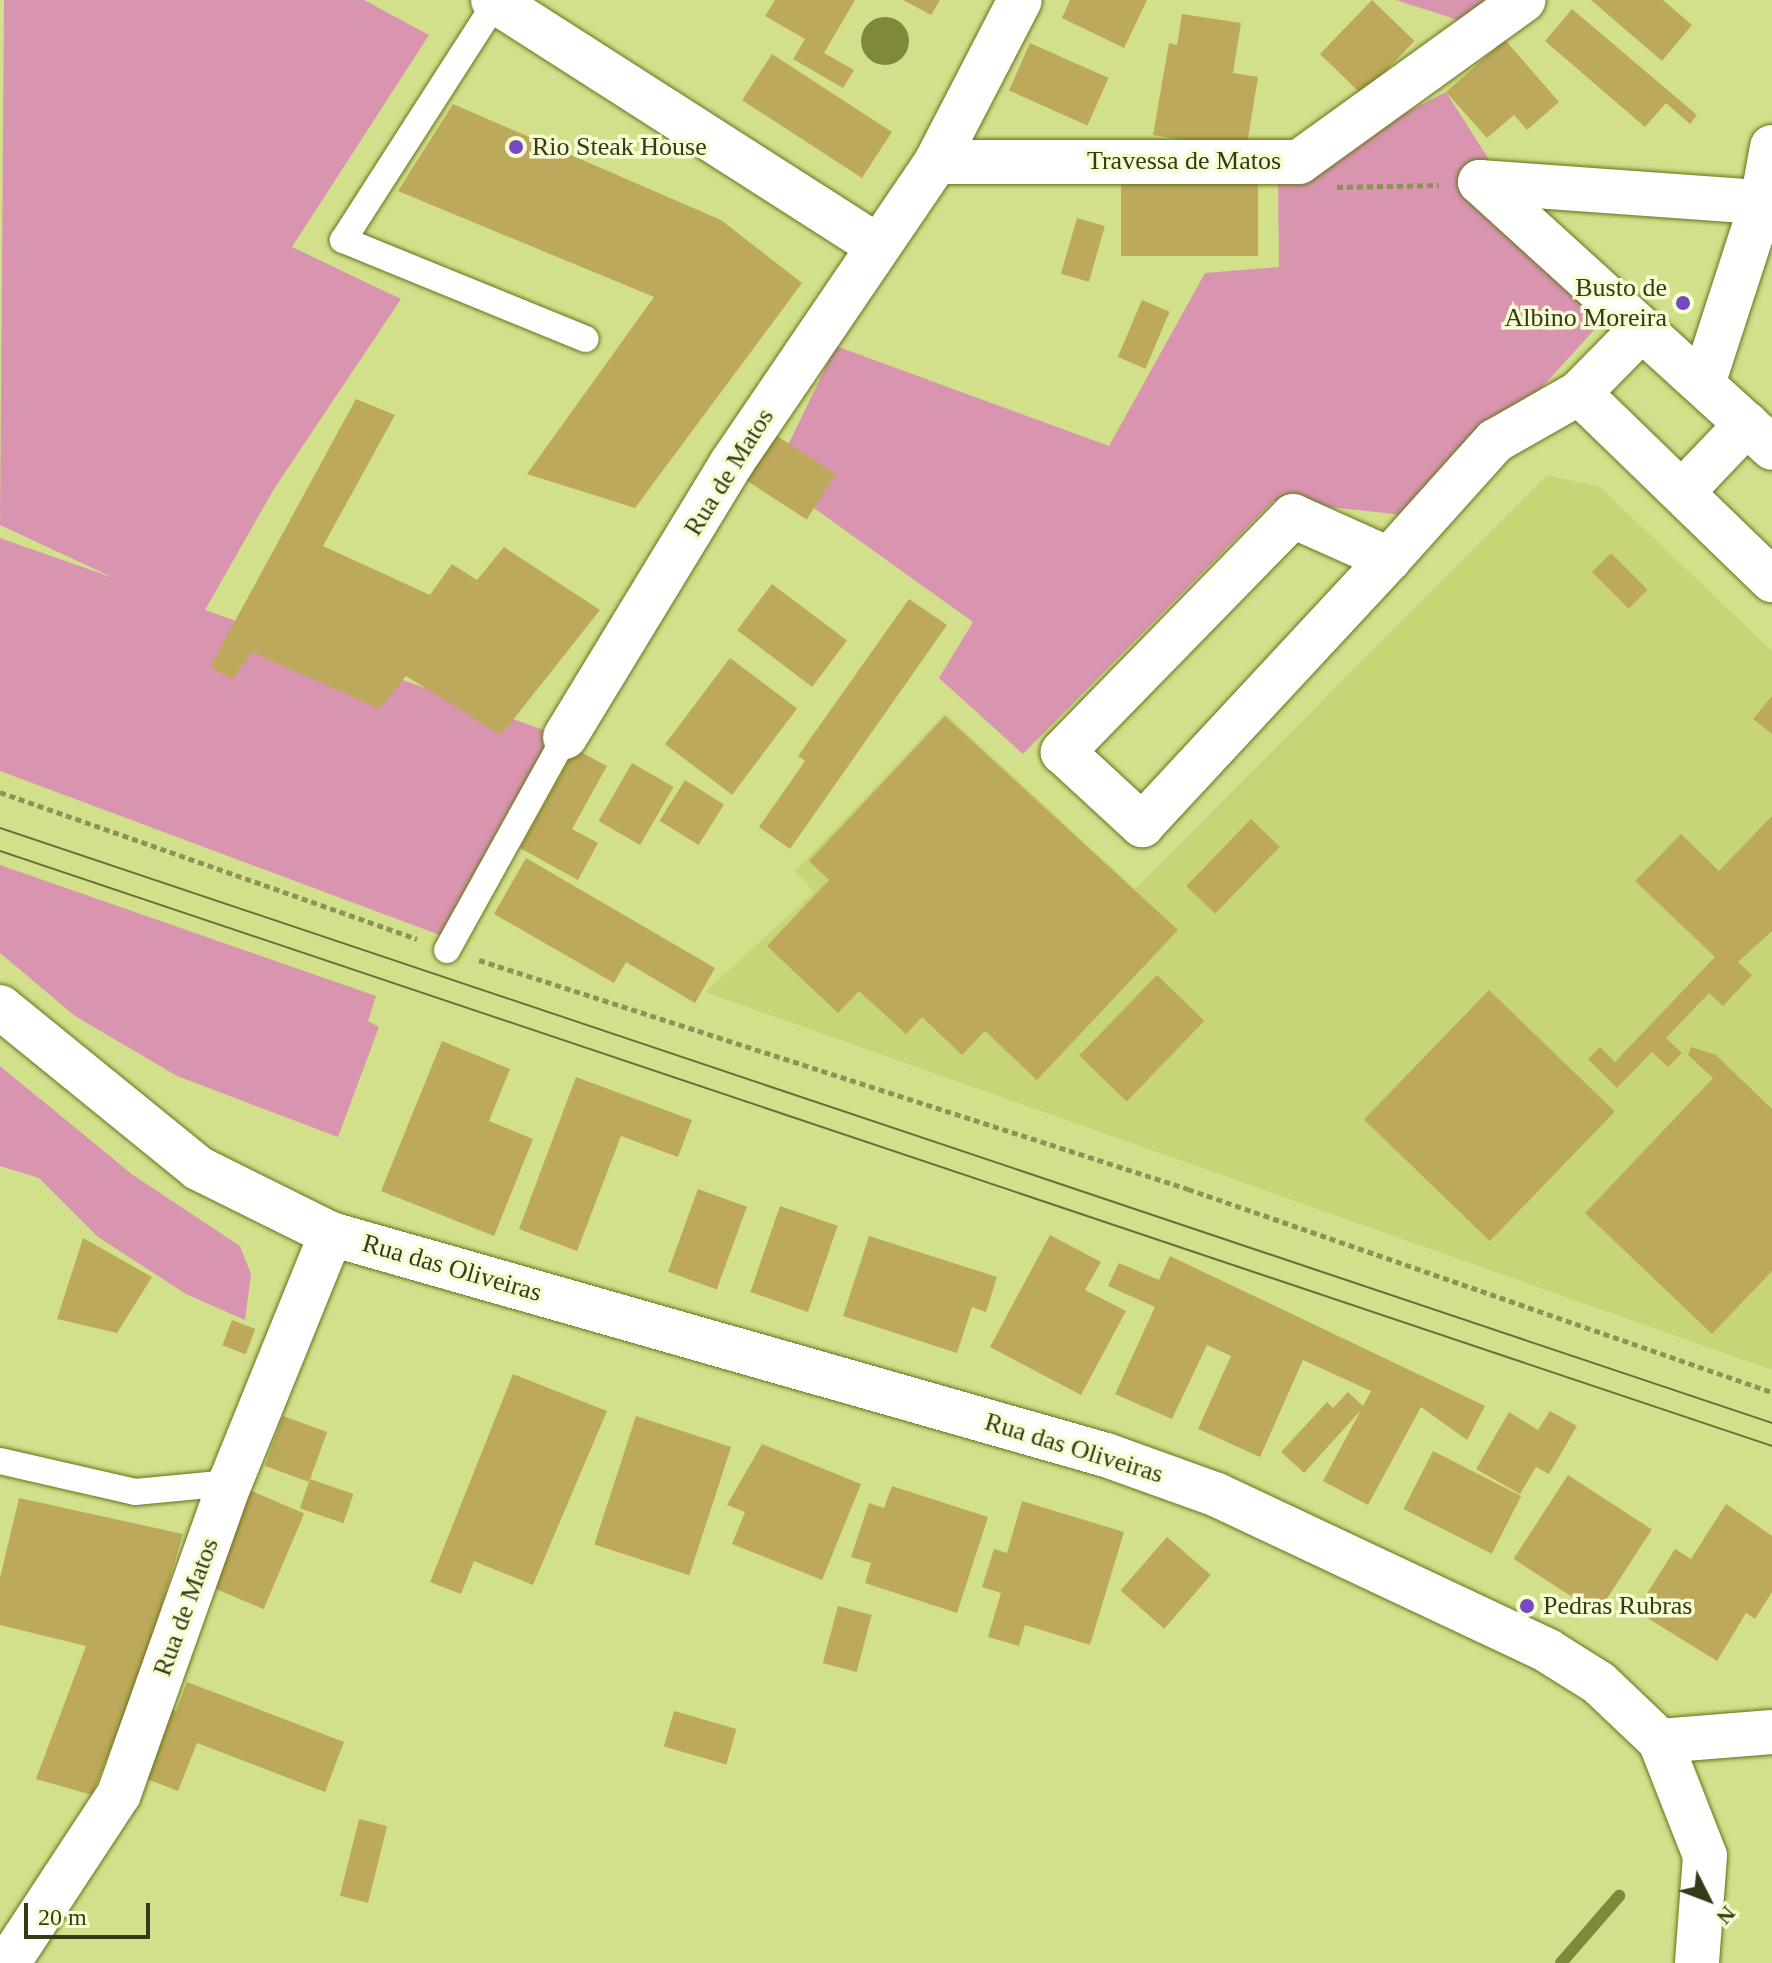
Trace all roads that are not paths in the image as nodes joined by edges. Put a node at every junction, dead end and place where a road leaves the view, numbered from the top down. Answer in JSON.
{"nodes":[{"id":1,"x":1020,"y":0,"type":"edge"},
{"id":2,"x":1524,"y":0,"type":"edge"},
{"id":3,"x":494,"y":1,"type":"edge"},
{"id":4,"x":1772,"y":147,"type":"edge"},
{"id":5,"x":936,"y":162,"type":"junction"},
{"id":6,"x":1762,"y":202,"type":"junction"},
{"id":7,"x":876,"y":245,"type":"junction"},
{"id":8,"x":1641,"y":330,"type":"junction"},
{"id":9,"x":586,"y":339,"type":"dead end"},
{"id":10,"x":1703,"y":384,"type":"junction"},
{"id":11,"x":1579,"y":393,"type":"junction"},
{"id":12,"x":1759,"y":436,"type":"edge"},
{"id":13,"x":1682,"y":492,"type":"junction"},
{"id":14,"x":1389,"y":559,"type":"junction"},
{"id":15,"x":1772,"y":580,"type":"edge"},
{"id":16,"x":565,"y":737,"type":"joint"},
{"id":17,"x":447,"y":950,"type":"road end"},
{"id":18,"x":0,"y":1007,"type":"edge"},
{"id":19,"x":331,"y":1234,"type":"junction"},
{"id":20,"x":0,"y":1461,"type":"edge"},
{"id":21,"x":230,"y":1483,"type":"junction"},
{"id":22,"x":1772,"y":1732,"type":"edge"},
{"id":23,"x":1660,"y":1741,"type":"junction"},
{"id":24,"x":8,"y":1963,"type":"edge"},
{"id":25,"x":1697,"y":1963,"type":"edge"}],
"edges":[{"from":1,"to":5,"type":"street","name":"Rua de Matos"},
{"from":2,"to":5,"type":"street","name":"Travessa de Matos"},
{"from":3,"to":7,"type":"street"},
{"from":3,"to":9,"type":"lane"},
{"from":4,"to":6,"type":"street"},
{"from":5,"to":7,"type":"street","name":"Rua de Matos"},
{"from":6,"to":8,"type":"street"},
{"from":6,"to":10,"type":"street"},
{"from":7,"to":16,"type":"street","name":"Rua de Matos"},
{"from":8,"to":10,"type":"street"},
{"from":8,"to":11,"type":"street"},
{"from":10,"to":12,"type":"street"},
{"from":11,"to":13,"type":"street"},
{"from":11,"to":14,"type":"street"},
{"from":12,"to":13,"type":"street"},
{"from":13,"to":15,"type":"street"},
{"from":14,"to":14,"type":"street"},
{"from":16,"to":17,"type":"lane","name":"Rua de Matos"},
{"from":18,"to":19,"type":"street","name":"Rua das Oliveiras"},
{"from":19,"to":21,"type":"street","name":"Rua de Matos"},
{"from":19,"to":23,"type":"street","name":"Rua das Oliveiras"},
{"from":20,"to":21,"type":"lane"},
{"from":21,"to":24,"type":"street","name":"Rua de Matos"},
{"from":22,"to":23,"type":"street"},
{"from":23,"to":25,"type":"street"}]}
